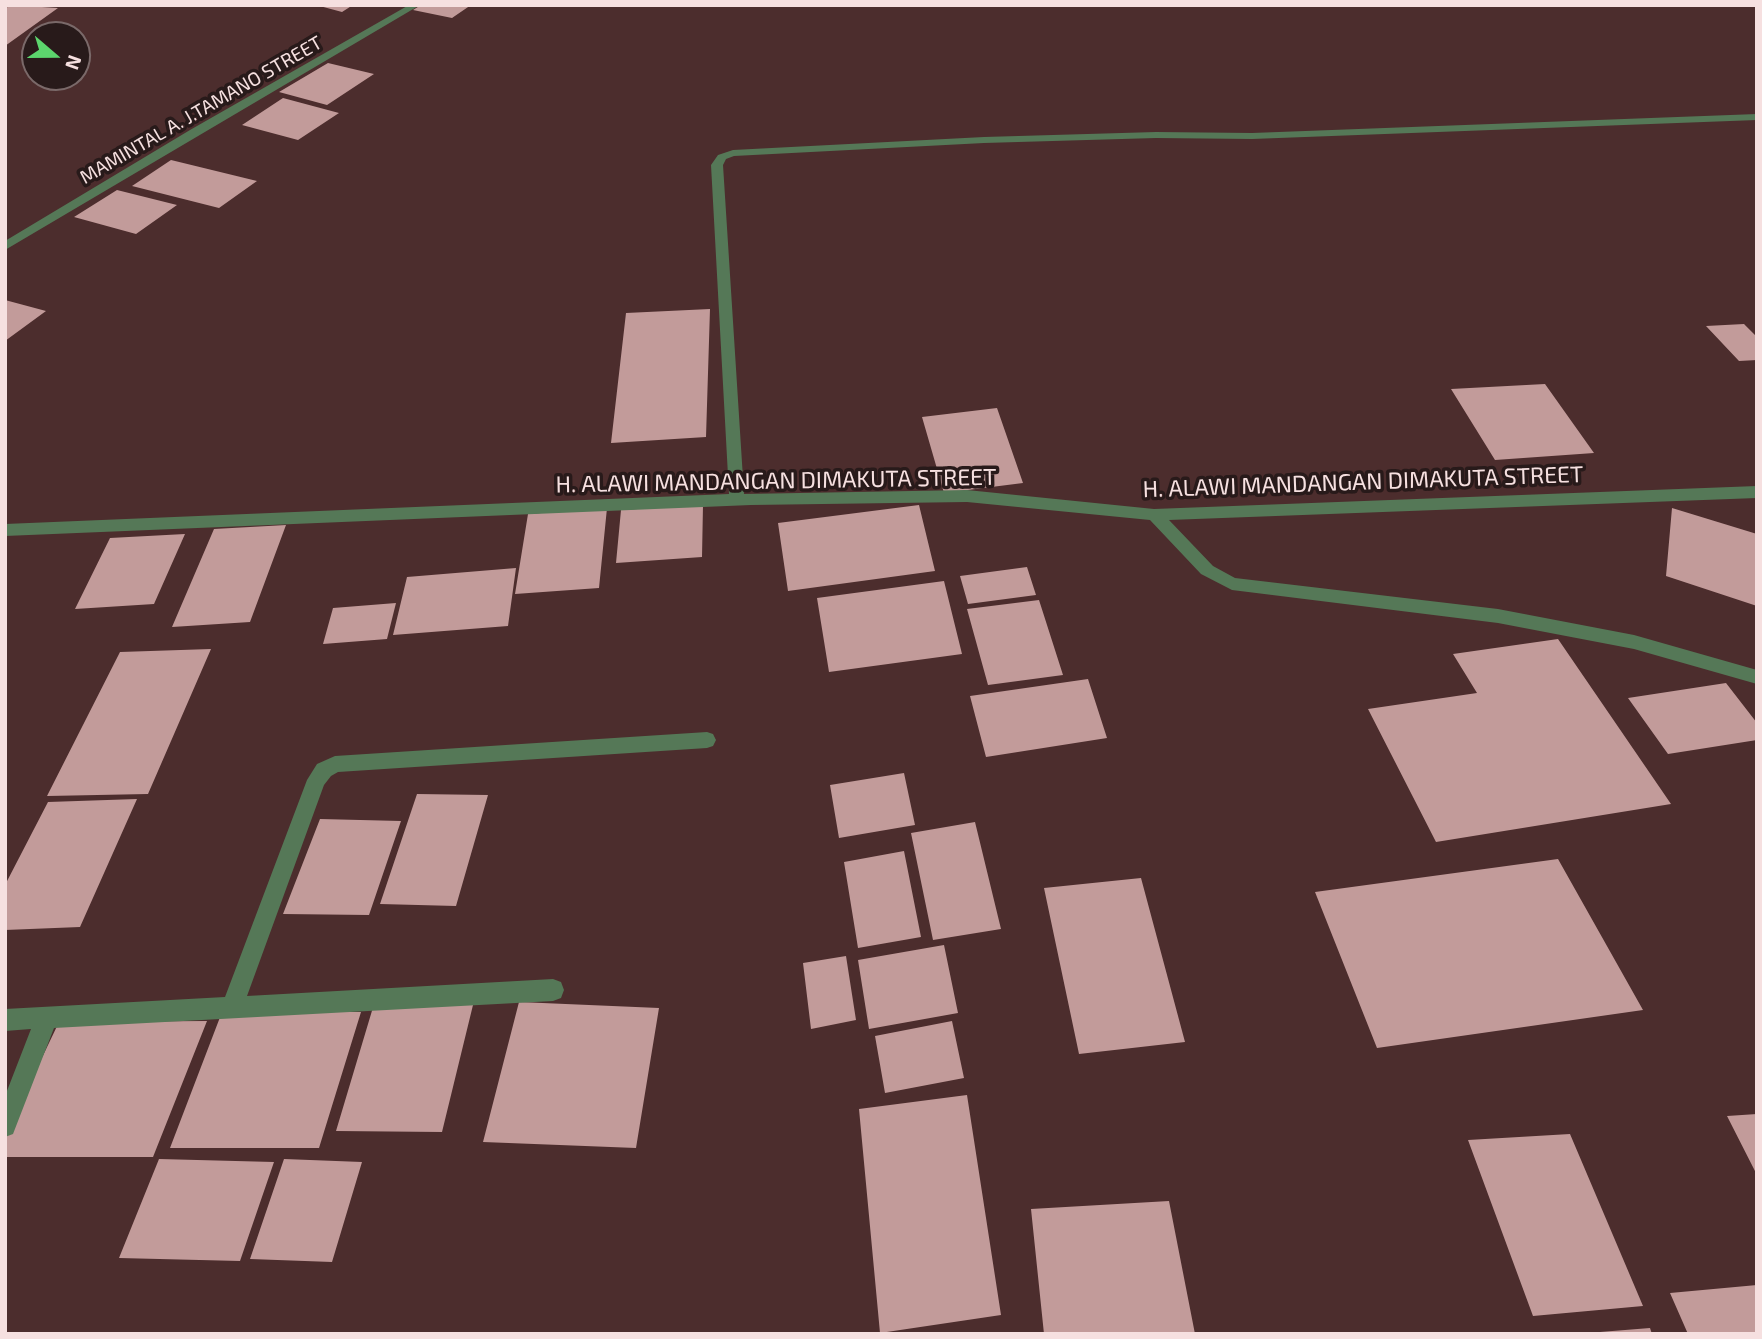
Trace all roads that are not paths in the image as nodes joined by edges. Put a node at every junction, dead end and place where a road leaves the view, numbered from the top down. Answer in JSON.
{"nodes":[{"id":1,"x":416,"y":5,"type":"edge"},
{"id":2,"x":1757,"y":117,"type":"edge"},
{"id":3,"x":5,"y":246,"type":"edge"},
{"id":4,"x":1757,"y":492,"type":"edge"},
{"id":5,"x":737,"y":500,"type":"junction"},
{"id":6,"x":1154,"y":514,"type":"junction"},
{"id":7,"x":5,"y":530,"type":"edge"},
{"id":8,"x":1757,"y":677,"type":"edge"},
{"id":9,"x":707,"y":740,"type":"dead end"},
{"id":10,"x":553,"y":990,"type":"dead end"},
{"id":11,"x":232,"y":1007,"type":"junction"},
{"id":12,"x":47,"y":1017,"type":"junction"},
{"id":13,"x":5,"y":1020,"type":"edge"},
{"id":14,"x":5,"y":1126,"type":"edge"}],
"edges":[{"from":1,"to":3,"type":"street","name":"MAMINTAL A. J.TAMANO STREET"},
{"from":2,"to":5,"type":"street"},
{"from":4,"to":6,"type":"street","name":"H. ALAWI MANDANGAN DIMAKUTA STREET"},
{"from":5,"to":6,"type":"street","name":"H. ALAWI MANDANGAN DIMAKUTA STREET"},
{"from":5,"to":7,"type":"street","name":"H. ALAWI MANDANGAN DIMAKUTA STREET"},
{"from":6,"to":8,"type":"street"},
{"from":9,"to":11,"type":"street"},
{"from":10,"to":11,"type":"street"},
{"from":11,"to":12,"type":"street"},
{"from":12,"to":13,"type":"street"},
{"from":12,"to":14,"type":"street"}]}
